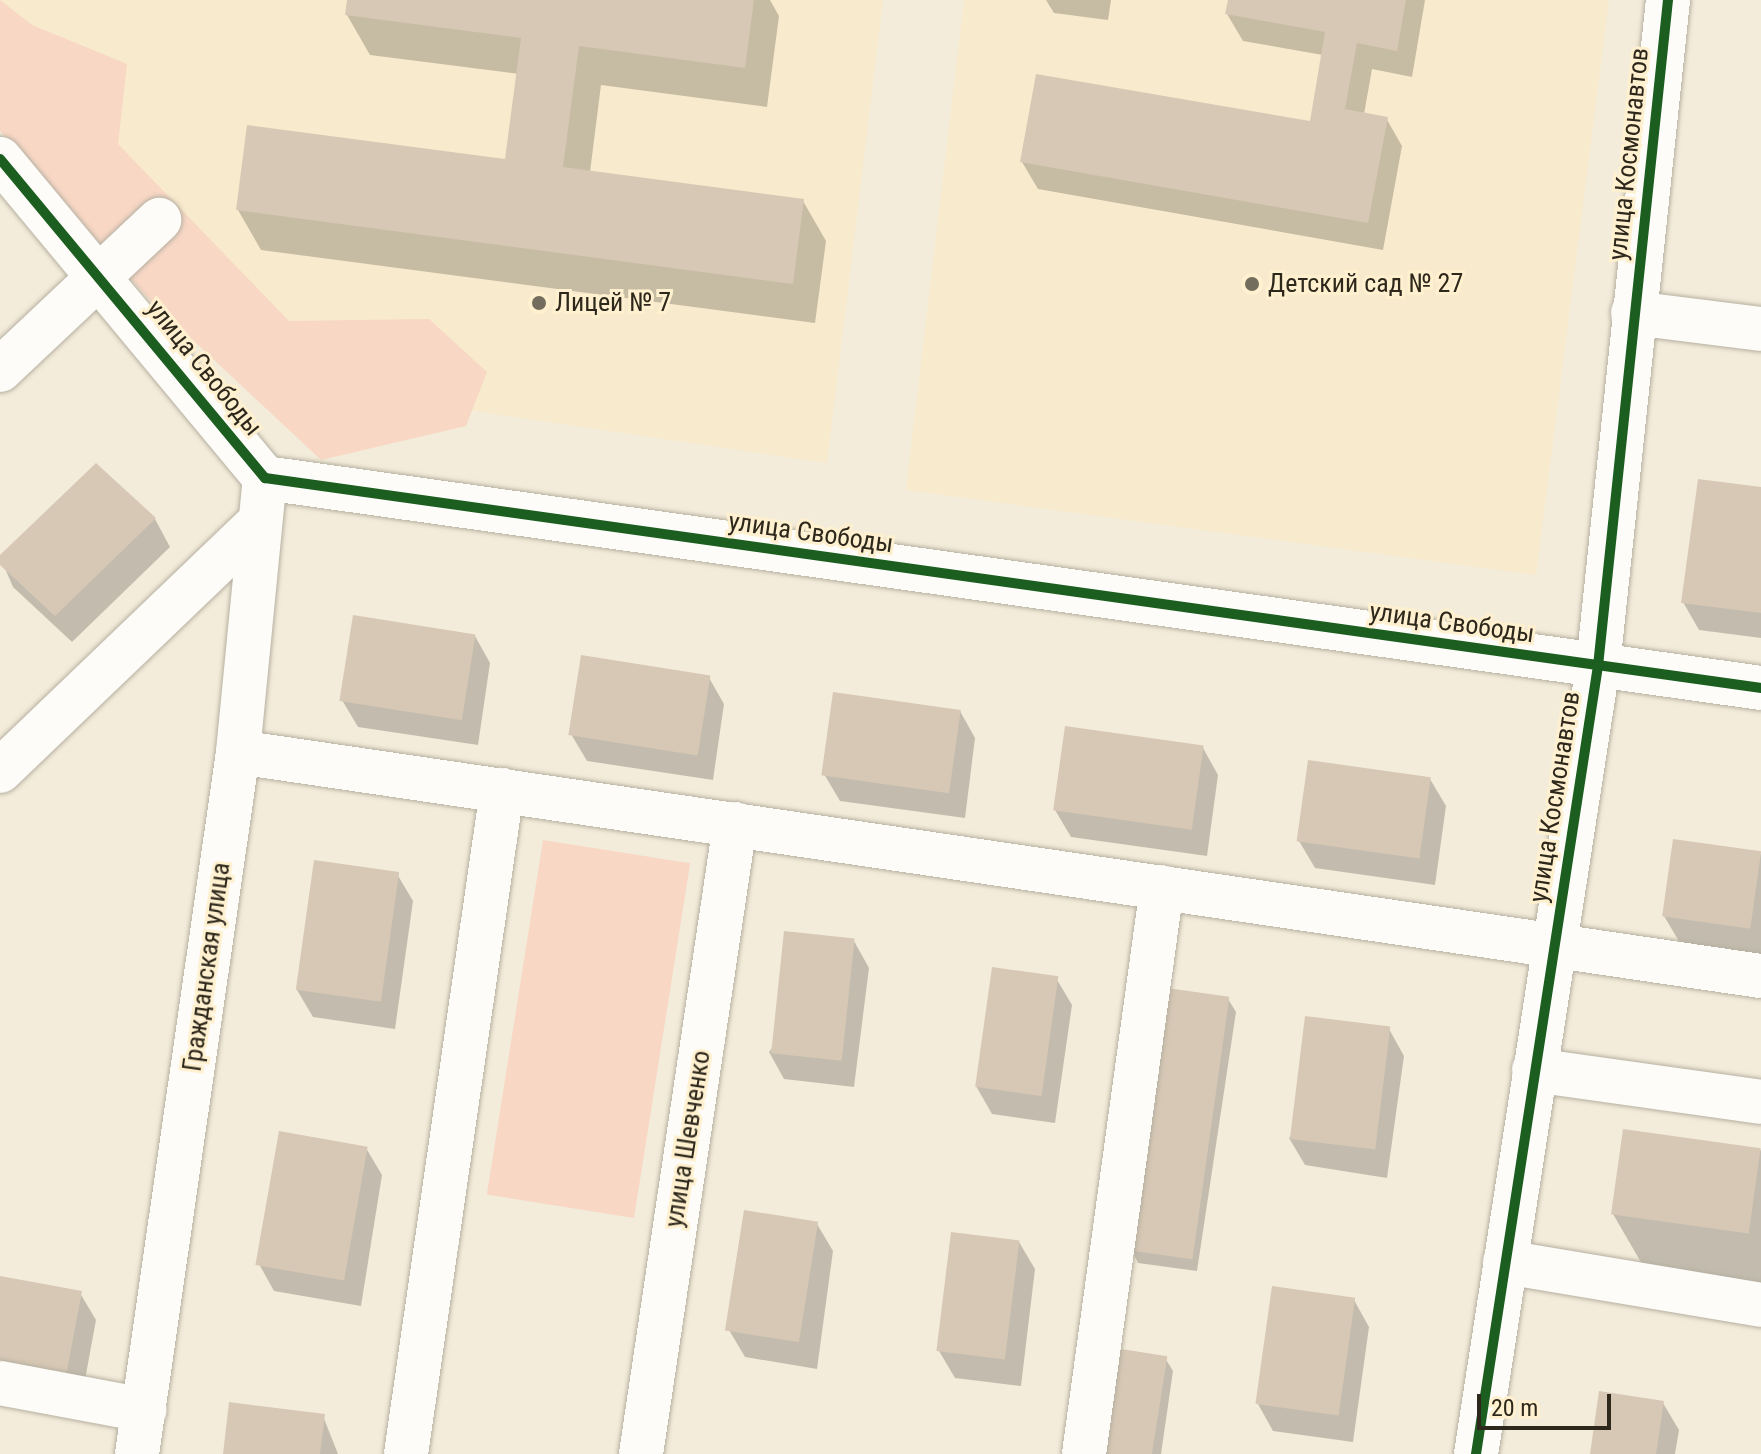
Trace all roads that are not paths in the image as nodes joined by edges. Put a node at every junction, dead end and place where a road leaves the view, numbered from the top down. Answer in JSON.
{"nodes":[{"id":1,"x":1668,"y":0,"type":"edge"},
{"id":2,"x":0,"y":159,"type":"edge"},
{"id":3,"x":159,"y":220,"type":"dead end"},
{"id":4,"x":100,"y":276,"type":"junction"},
{"id":5,"x":1633,"y":313,"type":"junction"},
{"id":6,"x":1761,"y":329,"type":"edge"},
{"id":7,"x":0,"y":370,"type":"edge"},
{"id":8,"x":265,"y":478,"type":"junction"},
{"id":9,"x":260,"y":522,"type":"junction"},
{"id":10,"x":1598,"y":666,"type":"junction"},
{"id":11,"x":1761,"y":688,"type":"edge"},
{"id":12,"x":238,"y":752,"type":"junction"},
{"id":13,"x":0,"y":771,"type":"edge"},
{"id":14,"x":502,"y":790,"type":"junction"},
{"id":15,"x":735,"y":824,"type":"junction"},
{"id":16,"x":1162,"y":887,"type":"junction"},
{"id":17,"x":1555,"y":945,"type":"junction"},
{"id":18,"x":1761,"y":976,"type":"edge"},
{"id":19,"x":1534,"y":1070,"type":"junction"},
{"id":20,"x":1761,"y":1102,"type":"edge"},
{"id":21,"x":1505,"y":1262,"type":"junction"},
{"id":22,"x":1761,"y":1305,"type":"edge"},
{"id":23,"x":0,"y":1383,"type":"edge"},
{"id":24,"x":144,"y":1410,"type":"junction"},
{"id":25,"x":137,"y":1454,"type":"edge"},
{"id":26,"x":406,"y":1454,"type":"edge"},
{"id":27,"x":641,"y":1454,"type":"edge"},
{"id":28,"x":1084,"y":1454,"type":"edge"},
{"id":29,"x":1476,"y":1454,"type":"edge"}],
"edges":[{"from":1,"to":5,"type":"street","name":"улица Космонавтов"},
{"from":2,"to":4,"type":"street","name":"улица Свободы"},
{"from":3,"to":4,"type":"street"},
{"from":4,"to":7,"type":"street"},
{"from":4,"to":8,"type":"street","name":"улица Свободы"},
{"from":5,"to":6,"type":"street"},
{"from":5,"to":10,"type":"street","name":"улица Космонавтов"},
{"from":8,"to":9,"type":"street","name":"Гражданская улица"},
{"from":8,"to":10,"type":"street","name":"улица Свободы"},
{"from":9,"to":12,"type":"street","name":"Гражданская улица"},
{"from":9,"to":13,"type":"street"},
{"from":10,"to":11,"type":"street","name":"улица Свободы"},
{"from":10,"to":17,"type":"street","name":"улица Космонавтов"},
{"from":12,"to":14,"type":"street"},
{"from":12,"to":24,"type":"street","name":"Гражданская улица"},
{"from":14,"to":15,"type":"street"},
{"from":14,"to":26,"type":"street"},
{"from":15,"to":16,"type":"street"},
{"from":15,"to":27,"type":"street","name":"улица Шевченко"},
{"from":16,"to":17,"type":"street"},
{"from":16,"to":28,"type":"street"},
{"from":17,"to":18,"type":"street"},
{"from":17,"to":19,"type":"street","name":"улица Космонавтов"},
{"from":19,"to":20,"type":"street"},
{"from":19,"to":21,"type":"street","name":"улица Космонавтов"},
{"from":21,"to":22,"type":"street"},
{"from":21,"to":29,"type":"street","name":"улица Космонавтов"},
{"from":23,"to":24,"type":"street"},
{"from":24,"to":25,"type":"street","name":"Гражданская улица"}]}
